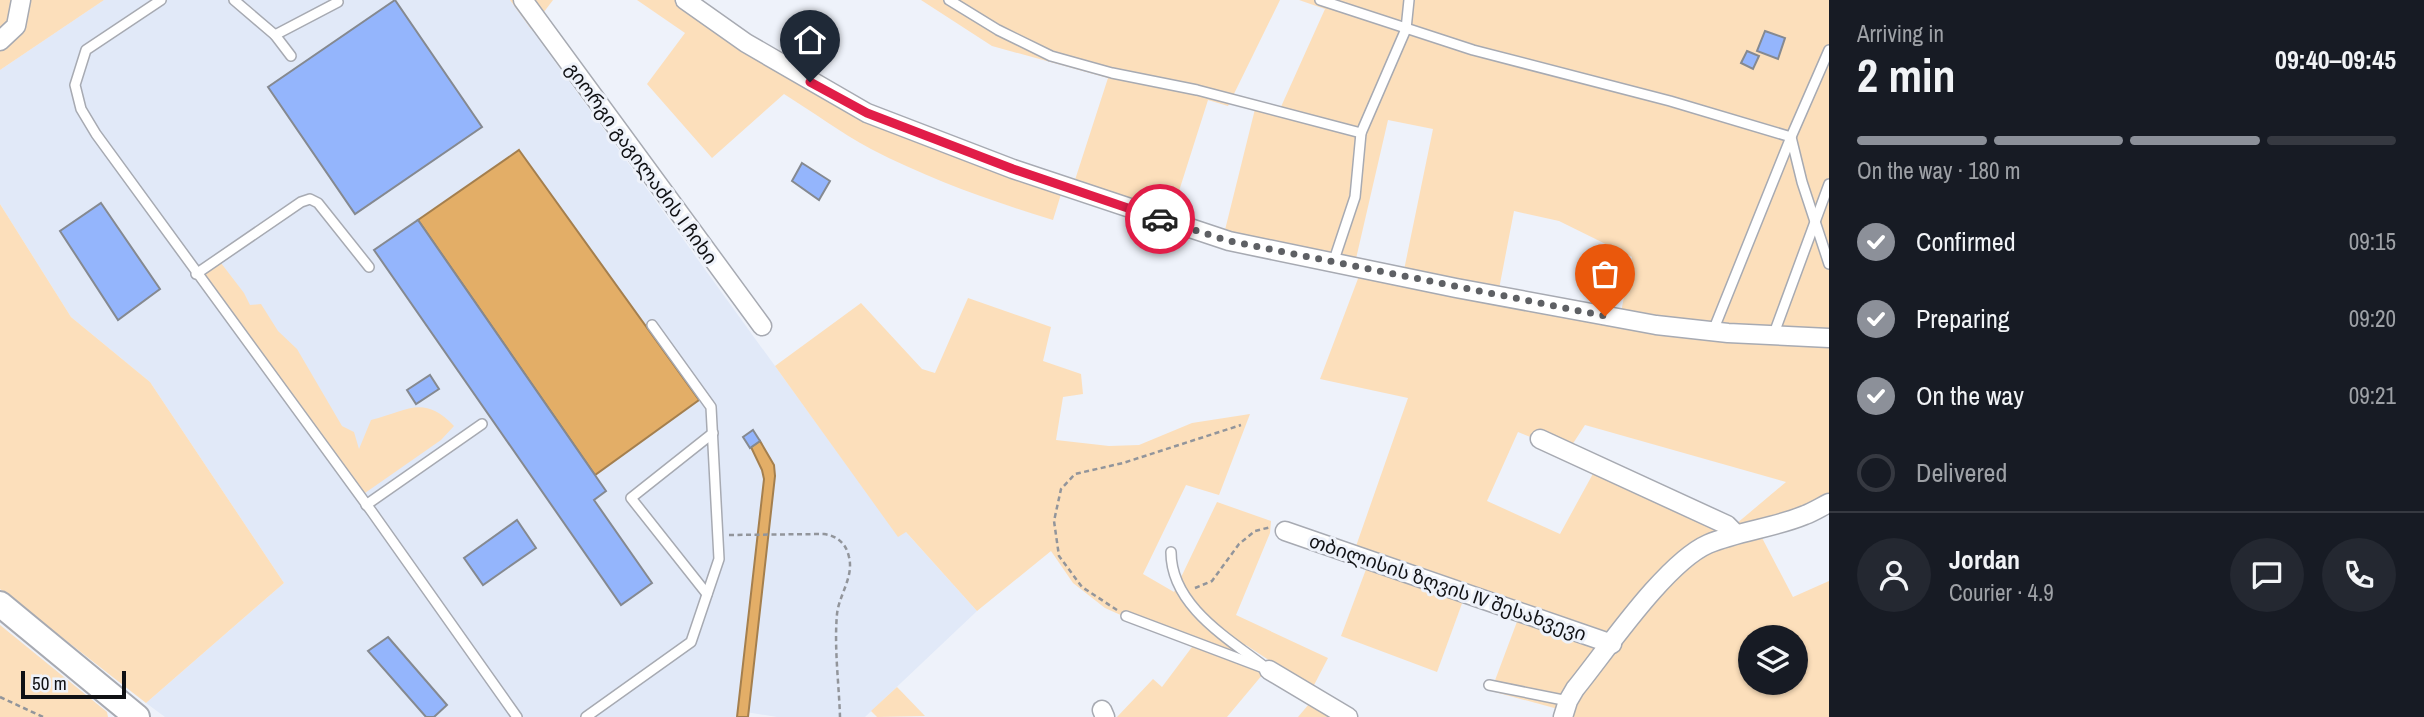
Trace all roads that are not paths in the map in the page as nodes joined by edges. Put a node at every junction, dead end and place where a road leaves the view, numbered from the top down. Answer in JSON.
{"nodes":[{"id":1,"x":21,"y":0,"type":"edge"},
{"id":2,"x":161,"y":0,"type":"edge"},
{"id":3,"x":234,"y":0,"type":"edge"},
{"id":4,"x":523,"y":0,"type":"edge"},
{"id":5,"x":685,"y":0,"type":"edge"},
{"id":6,"x":949,"y":0,"type":"edge"},
{"id":7,"x":1320,"y":0,"type":"edge"},
{"id":8,"x":1409,"y":0,"type":"edge"},
{"id":9,"x":338,"y":2,"type":"edge"},
{"id":10,"x":1406,"y":29,"type":"junction"},
{"id":11,"x":275,"y":35,"type":"junction"},
{"id":12,"x":0,"y":41,"type":"edge"},
{"id":13,"x":1829,"y":50,"type":"edge"},
{"id":14,"x":291,"y":56,"type":"dead end"},
{"id":15,"x":1360,"y":133,"type":"junction"},
{"id":16,"x":1791,"y":137,"type":"junction"},
{"id":17,"x":1829,"y":184,"type":"edge"},
{"id":18,"x":1814,"y":219,"type":"junction"},
{"id":19,"x":1333,"y":263,"type":"junction"},
{"id":20,"x":1829,"y":264,"type":"edge"},
{"id":21,"x":369,"y":267,"type":"dead end"},
{"id":22,"x":196,"y":274,"type":"junction"},
{"id":23,"x":652,"y":325,"type":"dead end"},
{"id":24,"x":762,"y":326,"type":"dead end"},
{"id":25,"x":1713,"y":331,"type":"junction"},
{"id":26,"x":1773,"y":336,"type":"junction"},
{"id":27,"x":1829,"y":338,"type":"edge"},
{"id":28,"x":482,"y":424,"type":"dead end"},
{"id":29,"x":713,"y":433,"type":"junction"},
{"id":30,"x":1540,"y":439,"type":"dead end"},
{"id":31,"x":1829,"y":503,"type":"edge"},
{"id":32,"x":366,"y":505,"type":"junction"},
{"id":33,"x":1284,"y":530,"type":"road end"},
{"id":34,"x":1736,"y":534,"type":"junction"},
{"id":35,"x":1171,"y":552,"type":"dead end"},
{"id":36,"x":707,"y":594,"type":"junction"},
{"id":37,"x":0,"y":604,"type":"edge"},
{"id":38,"x":1126,"y":616,"type":"road end"},
{"id":39,"x":1612,"y":644,"type":"junction"},
{"id":40,"x":1269,"y":670,"type":"junction"},
{"id":41,"x":1489,"y":685,"type":"dead end"},
{"id":42,"x":1565,"y":709,"type":"edge"},
{"id":43,"x":137,"y":717,"type":"edge"},
{"id":44,"x":517,"y":717,"type":"edge"},
{"id":45,"x":586,"y":717,"type":"edge"},
{"id":46,"x":1348,"y":717,"type":"edge"}],
"edges":[{"from":1,"to":12,"type":"street"},
{"from":2,"to":22,"type":"lane"},
{"from":3,"to":11,"type":"lane"},
{"from":4,"to":24,"type":"street","name":"გიორგი გაგილაძის I ჩიხი"},
{"from":5,"to":19,"type":"street"},
{"from":6,"to":15,"type":"lane"},
{"from":7,"to":10,"type":"lane"},
{"from":8,"to":10,"type":"lane"},
{"from":9,"to":11,"type":"lane"},
{"from":10,"to":15,"type":"lane"},
{"from":10,"to":16,"type":"lane"},
{"from":11,"to":14,"type":"lane"},
{"from":13,"to":16,"type":"lane"},
{"from":15,"to":19,"type":"lane"},
{"from":16,"to":18,"type":"lane"},
{"from":16,"to":25,"type":"lane"},
{"from":17,"to":18,"type":"lane"},
{"from":18,"to":20,"type":"lane"},
{"from":18,"to":26,"type":"lane"},
{"from":19,"to":25,"type":"street"},
{"from":21,"to":22,"type":"lane"},
{"from":22,"to":32,"type":"lane"},
{"from":23,"to":29,"type":"lane"},
{"from":25,"to":26,"type":"street"},
{"from":26,"to":27,"type":"street"},
{"from":28,"to":32,"type":"lane"},
{"from":29,"to":36,"type":"lane"},
{"from":29,"to":36,"type":"lane"},
{"from":30,"to":34,"type":"street"},
{"from":31,"to":34,"type":"street"},
{"from":32,"to":44,"type":"lane"},
{"from":33,"to":39,"type":"street","name":"თბილისის ზღვის IV შესახვევი"},
{"from":34,"to":39,"type":"street"},
{"from":35,"to":40,"type":"lane"},
{"from":36,"to":45,"type":"lane"},
{"from":37,"to":43,"type":"main road"},
{"from":38,"to":40,"type":"lane"},
{"from":39,"to":42,"type":"street"},
{"from":40,"to":46,"type":"street"},
{"from":41,"to":42,"type":"lane"}]}
